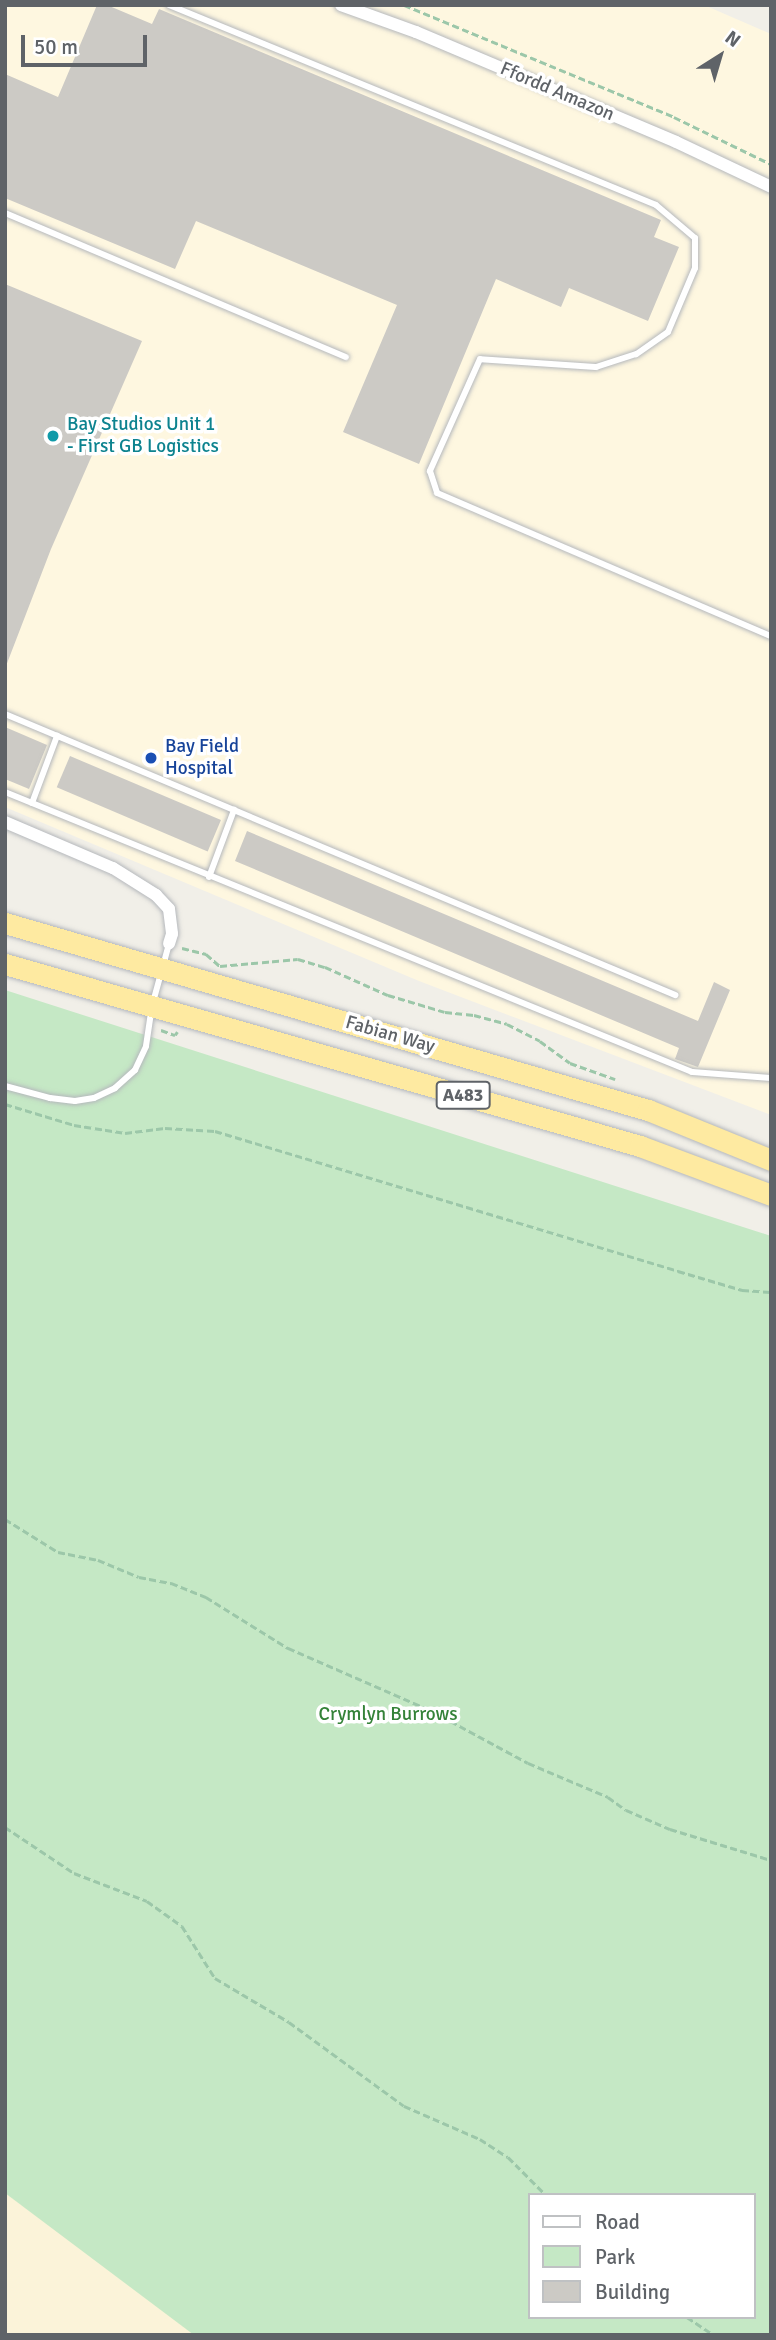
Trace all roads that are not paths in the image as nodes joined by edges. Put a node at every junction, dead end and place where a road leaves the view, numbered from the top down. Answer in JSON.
{"nodes":[{"id":1,"x":169,"y":5,"type":"edge"},
{"id":2,"x":341,"y":5,"type":"edge"},
{"id":3,"x":771,"y":187,"type":"edge"},
{"id":4,"x":5,"y":213,"type":"edge"},
{"id":5,"x":346,"y":357,"type":"dead end"},
{"id":6,"x":771,"y":636,"type":"edge"},
{"id":7,"x":5,"y":714,"type":"edge"},
{"id":8,"x":57,"y":736,"type":"junction"},
{"id":9,"x":5,"y":792,"type":"edge"},
{"id":10,"x":32,"y":803,"type":"junction"},
{"id":11,"x":234,"y":810,"type":"junction"},
{"id":12,"x":5,"y":822,"type":"edge"},
{"id":13,"x":209,"y":877,"type":"junction"},
{"id":14,"x":5,"y":923,"type":"edge"},
{"id":15,"x":169,"y":944,"type":"joint"},
{"id":16,"x":5,"y":964,"type":"edge"},
{"id":17,"x":161,"y":968,"type":"junction"},
{"id":18,"x":675,"y":995,"type":"dead end"},
{"id":19,"x":152,"y":1006,"type":"junction"},
{"id":20,"x":771,"y":1078,"type":"edge"},
{"id":21,"x":5,"y":1086,"type":"edge"},
{"id":22,"x":771,"y":1160,"type":"edge"},
{"id":23,"x":771,"y":1195,"type":"edge"}],
"edges":[{"from":1,"to":6,"type":"lane"},
{"from":2,"to":3,"type":"street","name":"Ffordd Amazon"},
{"from":4,"to":5,"type":"lane"},
{"from":7,"to":8,"type":"lane"},
{"from":8,"to":10,"type":"lane"},
{"from":8,"to":11,"type":"lane"},
{"from":9,"to":10,"type":"lane"},
{"from":10,"to":13,"type":"lane"},
{"from":11,"to":13,"type":"lane"},
{"from":11,"to":18,"type":"lane"},
{"from":12,"to":15,"type":"street"},
{"from":13,"to":20,"type":"lane"},
{"from":14,"to":17,"type":"highway","name":"Fabian Way","number":"A483"},
{"from":15,"to":17,"type":"lane"},
{"from":16,"to":19,"type":"highway","name":"Fabian Way","number":"A483"},
{"from":17,"to":19,"type":"lane"},
{"from":17,"to":22,"type":"highway","name":"Fabian Way","number":"A483"},
{"from":19,"to":21,"type":"lane"},
{"from":19,"to":23,"type":"highway","name":"Fabian Way","number":"A483"}]}
